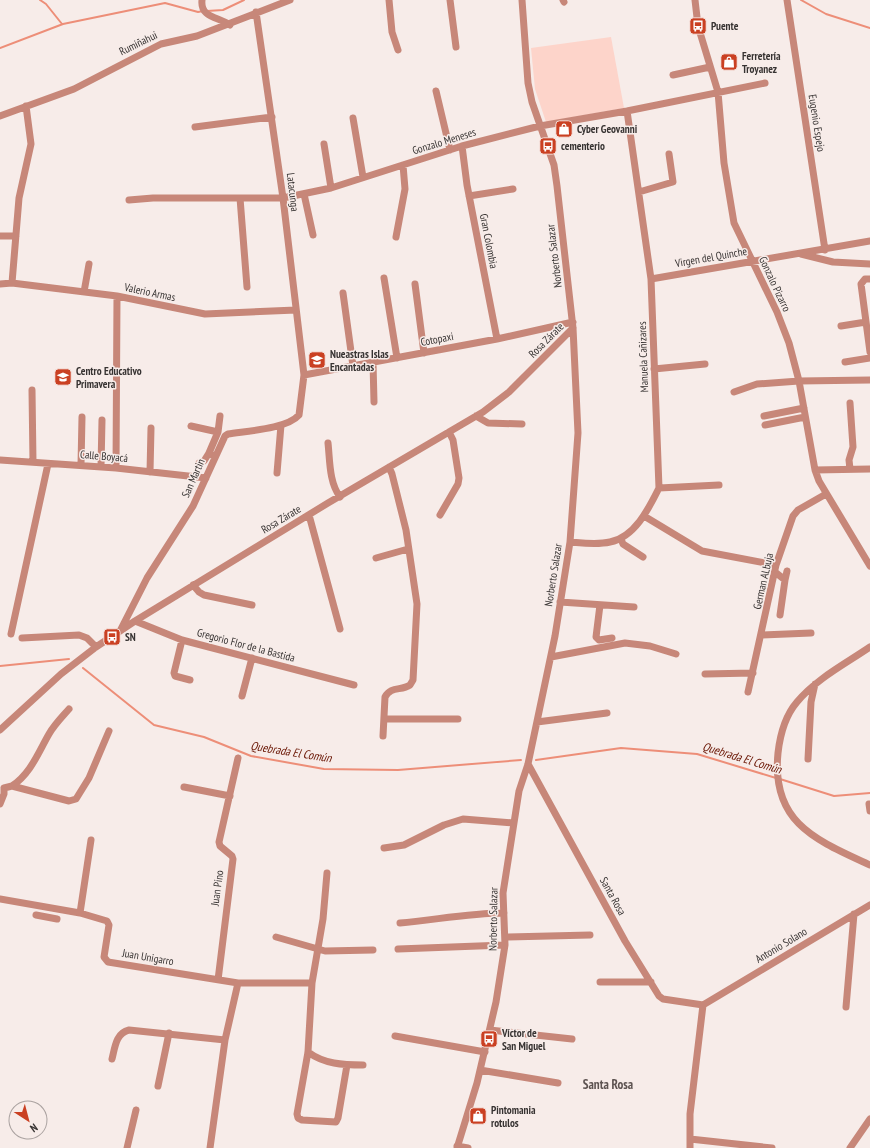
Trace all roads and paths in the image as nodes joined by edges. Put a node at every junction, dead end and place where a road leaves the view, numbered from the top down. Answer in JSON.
{"nodes":[{"id":1,"x":290,"y":0,"type":"edge"},
{"id":2,"x":389,"y":0,"type":"edge"},
{"id":3,"x":450,"y":0,"type":"edge"},
{"id":4,"x":522,"y":0,"type":"edge"},
{"id":5,"x":695,"y":0,"type":"edge"},
{"id":6,"x":787,"y":0,"type":"edge"},
{"id":7,"x":204,"y":7,"type":"edge"},
{"id":8,"x":256,"y":12,"type":"junction"},
{"id":9,"x":230,"y":25,"type":"junction"},
{"id":10,"x":456,"y":46,"type":"dead end"},
{"id":11,"x":398,"y":50,"type":"dead end"},
{"id":12,"x":710,"y":67,"type":"junction"},
{"id":13,"x":673,"y":74,"type":"dead end"},
{"id":14,"x":765,"y":83,"type":"dead end"},
{"id":15,"x":436,"y":91,"type":"dead end"},
{"id":16,"x":718,"y":92,"type":"junction"},
{"id":17,"x":26,"y":106,"type":"junction"},
{"id":18,"x":628,"y":111,"type":"junction"},
{"id":19,"x":0,"y":116,"type":"edge"},
{"id":20,"x":272,"y":118,"type":"junction"},
{"id":21,"x":353,"y":118,"type":"dead end"},
{"id":22,"x":540,"y":126,"type":"junction"},
{"id":23,"x":195,"y":127,"type":"dead end"},
{"id":24,"x":324,"y":144,"type":"dead end"},
{"id":25,"x":462,"y":146,"type":"junction"},
{"id":26,"x":450,"y":150,"type":"junction"},
{"id":27,"x":669,"y":154,"type":"dead end"},
{"id":28,"x":403,"y":165,"type":"junction"},
{"id":29,"x":363,"y":177,"type":"junction"},
{"id":30,"x":331,"y":188,"type":"junction"},
{"id":31,"x":513,"y":189,"type":"dead end"},
{"id":32,"x":639,"y":192,"type":"junction"},
{"id":33,"x":304,"y":194,"type":"junction"},
{"id":34,"x":469,"y":196,"type":"junction"},
{"id":35,"x":240,"y":198,"type":"junction"},
{"id":36,"x":283,"y":198,"type":"junction"},
{"id":37,"x":129,"y":200,"type":"dead end"},
{"id":38,"x":313,"y":235,"type":"dead end"},
{"id":39,"x":0,"y":236,"type":"edge"},
{"id":40,"x":16,"y":236,"type":"junction"},
{"id":41,"x":396,"y":237,"type":"dead end"},
{"id":42,"x":870,"y":241,"type":"edge"},
{"id":43,"x":826,"y":250,"type":"junction"},
{"id":44,"x":800,"y":254,"type":"junction"},
{"id":45,"x":753,"y":261,"type":"junction"},
{"id":46,"x":89,"y":264,"type":"dead end"},
{"id":47,"x":870,"y":264,"type":"edge"},
{"id":48,"x":384,"y":278,"type":"dead end"},
{"id":49,"x":651,"y":279,"type":"junction"},
{"id":50,"x":870,"y":279,"type":"edge"},
{"id":51,"x":12,"y":283,"type":"junction"},
{"id":52,"x":0,"y":284,"type":"edge"},
{"id":53,"x":415,"y":284,"type":"dead end"},
{"id":54,"x":247,"y":287,"type":"dead end"},
{"id":55,"x":84,"y":292,"type":"junction"},
{"id":56,"x":343,"y":293,"type":"dead end"},
{"id":57,"x":117,"y":296,"type":"junction"},
{"id":58,"x":296,"y":310,"type":"junction"},
{"id":59,"x":866,"y":322,"type":"junction"},
{"id":60,"x":573,"y":325,"type":"junction"},
{"id":61,"x":841,"y":326,"type":"dead end"},
{"id":62,"x":497,"y":339,"type":"junction"},
{"id":63,"x":870,"y":352,"type":"edge"},
{"id":64,"x":424,"y":353,"type":"junction"},
{"id":65,"x":397,"y":358,"type":"junction"},
{"id":66,"x":870,"y":358,"type":"edge"},
{"id":67,"x":373,"y":362,"type":"junction"},
{"id":68,"x":845,"y":362,"type":"dead end"},
{"id":69,"x":704,"y":364,"type":"dead end"},
{"id":70,"x":353,"y":366,"type":"junction"},
{"id":71,"x":654,"y":369,"type":"junction"},
{"id":72,"x":304,"y":375,"type":"junction"},
{"id":73,"x":870,"y":380,"type":"edge"},
{"id":74,"x":799,"y":381,"type":"junction"},
{"id":75,"x":32,"y":390,"type":"dead end"},
{"id":76,"x":734,"y":392,"type":"dead end"},
{"id":77,"x":374,"y":402,"type":"dead end"},
{"id":78,"x":850,"y":403,"type":"dead end"},
{"id":79,"x":804,"y":408,"type":"junction"},
{"id":80,"x":82,"y":416,"type":"dead end"},
{"id":81,"x":220,"y":416,"type":"dead end"},
{"id":82,"x":476,"y":416,"type":"junction"},
{"id":83,"x":764,"y":416,"type":"dead end"},
{"id":84,"x":805,"y":417,"type":"junction"},
{"id":85,"x":102,"y":420,"type":"dead end"},
{"id":86,"x":522,"y":424,"type":"dead end"},
{"id":87,"x":282,"y":425,"type":"junction"},
{"id":88,"x":765,"y":425,"type":"dead end"},
{"id":89,"x":191,"y":426,"type":"dead end"},
{"id":90,"x":151,"y":428,"type":"dead end"},
{"id":91,"x":218,"y":432,"type":"junction"},
{"id":92,"x":449,"y":432,"type":"junction"},
{"id":93,"x":328,"y":443,"type":"dead end"},
{"id":94,"x":212,"y":455,"type":"junction"},
{"id":95,"x":0,"y":460,"type":"edge"},
{"id":96,"x":33,"y":462,"type":"junction"},
{"id":97,"x":199,"y":463,"type":"dead end"},
{"id":98,"x":48,"y":464,"type":"junction"},
{"id":99,"x":81,"y":465,"type":"junction"},
{"id":100,"x":101,"y":467,"type":"junction"},
{"id":101,"x":389,"y":467,"type":"junction"},
{"id":102,"x":116,"y":468,"type":"junction"},
{"id":103,"x":850,"y":469,"type":"junction"},
{"id":104,"x":870,"y":469,"type":"edge"},
{"id":105,"x":815,"y":470,"type":"junction"},
{"id":106,"x":150,"y":472,"type":"junction"},
{"id":107,"x":277,"y":473,"type":"dead end"},
{"id":108,"x":206,"y":478,"type":"junction"},
{"id":109,"x":719,"y":485,"type":"dead end"},
{"id":110,"x":659,"y":488,"type":"junction"},
{"id":111,"x":826,"y":494,"type":"junction"},
{"id":112,"x":340,"y":497,"type":"junction"},
{"id":113,"x":309,"y":515,"type":"junction"},
{"id":114,"x":440,"y":515,"type":"dead end"},
{"id":115,"x":644,"y":516,"type":"junction"},
{"id":116,"x":621,"y":539,"type":"junction"},
{"id":117,"x":570,"y":542,"type":"junction"},
{"id":118,"x":408,"y":548,"type":"junction"},
{"id":119,"x":643,"y":557,"type":"dead end"},
{"id":120,"x":376,"y":558,"type":"dead end"},
{"id":121,"x":870,"y":566,"type":"edge"},
{"id":122,"x":775,"y":569,"type":"junction"},
{"id":123,"x":787,"y":571,"type":"dead end"},
{"id":124,"x":784,"y":580,"type":"junction"},
{"id":125,"x":193,"y":585,"type":"junction"},
{"id":126,"x":560,"y":602,"type":"junction"},
{"id":127,"x":600,"y":605,"type":"junction"},
{"id":128,"x":252,"y":606,"type":"dead end"},
{"id":129,"x":634,"y":607,"type":"dead end"},
{"id":130,"x":780,"y":615,"type":"dead end"},
{"id":131,"x":135,"y":621,"type":"junction"},
{"id":132,"x":340,"y":629,"type":"dead end"},
{"id":133,"x":120,"y":631,"type":"junction"},
{"id":134,"x":811,"y":633,"type":"dead end"},
{"id":135,"x":11,"y":634,"type":"dead end"},
{"id":136,"x":762,"y":635,"type":"junction"},
{"id":137,"x":22,"y":638,"type":"dead end"},
{"id":138,"x":612,"y":638,"type":"dead end"},
{"id":139,"x":182,"y":640,"type":"junction"},
{"id":140,"x":96,"y":647,"type":"junction"},
{"id":141,"x":870,"y":647,"type":"edge"},
{"id":142,"x":676,"y":654,"type":"dead end"},
{"id":143,"x":550,"y":657,"type":"junction"},
{"id":144,"x":252,"y":658,"type":"junction"},
{"id":145,"x":704,"y":674,"type":"dead end"},
{"id":146,"x":753,"y":674,"type":"junction"},
{"id":147,"x":190,"y":680,"type":"dead end"},
{"id":148,"x":815,"y":684,"type":"junction"},
{"id":149,"x":354,"y":685,"type":"dead end"},
{"id":150,"x":748,"y":692,"type":"dead end"},
{"id":151,"x":242,"y":696,"type":"dead end"},
{"id":152,"x":69,"y":709,"type":"dead end"},
{"id":153,"x":607,"y":713,"type":"dead end"},
{"id":154,"x":458,"y":718,"type":"dead end"},
{"id":155,"x":384,"y":719,"type":"junction"},
{"id":156,"x":537,"y":722,"type":"junction"},
{"id":157,"x":0,"y":730,"type":"edge"},
{"id":158,"x":109,"y":731,"type":"dead end"},
{"id":159,"x":383,"y":736,"type":"dead end"},
{"id":160,"x":238,"y":758,"type":"dead end"},
{"id":161,"x":808,"y":760,"type":"dead end"},
{"id":162,"x":528,"y":764,"type":"junction"},
{"id":163,"x":2,"y":786,"type":"edge"},
{"id":164,"x":12,"y":786,"type":"junction"},
{"id":165,"x":184,"y":787,"type":"dead end"},
{"id":166,"x":230,"y":796,"type":"junction"},
{"id":167,"x":0,"y":804,"type":"edge"},
{"id":168,"x":514,"y":823,"type":"junction"},
{"id":169,"x":91,"y":840,"type":"dead end"},
{"id":170,"x":384,"y":848,"type":"dead end"},
{"id":171,"x":870,"y":865,"type":"edge"},
{"id":172,"x":327,"y":873,"type":"dead end"},
{"id":173,"x":0,"y":899,"type":"edge"},
{"id":174,"x":870,"y":905,"type":"edge"},
{"id":175,"x":52,"y":908,"type":"junction"},
{"id":176,"x":80,"y":913,"type":"junction"},
{"id":177,"x":504,"y":913,"type":"junction"},
{"id":178,"x":854,"y":914,"type":"junction"},
{"id":179,"x":36,"y":915,"type":"dead end"},
{"id":180,"x":49,"y":917,"type":"junction"},
{"id":181,"x":57,"y":919,"type":"dead end"},
{"id":182,"x":400,"y":923,"type":"dead end"},
{"id":183,"x":590,"y":935,"type":"dead end"},
{"id":184,"x":276,"y":937,"type":"dead end"},
{"id":185,"x":505,"y":941,"type":"junction"},
{"id":186,"x":398,"y":949,"type":"dead end"},
{"id":187,"x":319,"y":950,"type":"junction"},
{"id":188,"x":373,"y":950,"type":"dead end"},
{"id":189,"x":218,"y":980,"type":"junction"},
{"id":190,"x":600,"y":982,"type":"dead end"},
{"id":191,"x":651,"y":982,"type":"junction"},
{"id":192,"x":238,"y":983,"type":"junction"},
{"id":193,"x":312,"y":983,"type":"junction"},
{"id":194,"x":703,"y":1005,"type":"junction"},
{"id":195,"x":846,"y":1007,"type":"dead end"},
{"id":196,"x":490,"y":1030,"type":"junction"},
{"id":197,"x":169,"y":1034,"type":"junction"},
{"id":198,"x":395,"y":1036,"type":"dead end"},
{"id":199,"x":572,"y":1038,"type":"dead end"},
{"id":200,"x":225,"y":1040,"type":"junction"},
{"id":201,"x":308,"y":1052,"type":"junction"},
{"id":202,"x":485,"y":1052,"type":"junction"},
{"id":203,"x":112,"y":1059,"type":"dead end"},
{"id":204,"x":347,"y":1065,"type":"junction"},
{"id":205,"x":363,"y":1065,"type":"dead end"},
{"id":206,"x":480,"y":1070,"type":"junction"},
{"id":207,"x":558,"y":1082,"type":"dead end"},
{"id":208,"x":158,"y":1086,"type":"dead end"},
{"id":209,"x":136,"y":1110,"type":"dead end"},
{"id":210,"x":870,"y":1119,"type":"edge"},
{"id":211,"x":866,"y":1131,"type":"edge"},
{"id":212,"x":690,"y":1139,"type":"junction"},
{"id":213,"x":457,"y":1147,"type":"edge"},
{"id":214,"x":127,"y":1148,"type":"edge"},
{"id":215,"x":210,"y":1148,"type":"edge"},
{"id":216,"x":468,"y":1148,"type":"edge"},
{"id":217,"x":690,"y":1148,"type":"edge"},
{"id":218,"x":772,"y":1148,"type":"edge"},
{"id":219,"x":850,"y":1148,"type":"edge"}],
"edges":[{"from":1,"to":8,"type":"street","name":"Rumiñahui"},
{"from":2,"to":11,"type":"street"},
{"from":3,"to":10,"type":"street"},
{"from":4,"to":22,"type":"street","name":"Norberto Salazar"},
{"from":5,"to":12,"type":"street","name":"Gonzalo Pizarro"},
{"from":6,"to":43,"type":"street","name":"Eugenio Espejo"},
{"from":7,"to":9,"type":"street"},
{"from":8,"to":9,"type":"street","name":"Rumiñahui"},
{"from":8,"to":20,"type":"street","name":"Latacunga"},
{"from":9,"to":17,"type":"street","name":"Rumiñahui"},
{"from":12,"to":13,"type":"street"},
{"from":12,"to":16,"type":"street","name":"Gonzalo Pizarro"},
{"from":14,"to":16,"type":"street","name":"Gonzalo Meneses"},
{"from":15,"to":26,"type":"street"},
{"from":16,"to":18,"type":"street","name":"Gonzalo Meneses"},
{"from":16,"to":45,"type":"street","name":"Gonzalo Pizarro"},
{"from":17,"to":19,"type":"street","name":"Rumiñahui"},
{"from":17,"to":40,"type":"street"},
{"from":18,"to":22,"type":"street","name":"Gonzalo Meneses"},
{"from":18,"to":32,"type":"street","name":"Manuela Cañizares"},
{"from":20,"to":23,"type":"street"},
{"from":20,"to":36,"type":"street","name":"Latacunga"},
{"from":21,"to":29,"type":"street"},
{"from":22,"to":25,"type":"street","name":"Gonzalo Meneses"},
{"from":22,"to":60,"type":"street","name":"Norberto Salazar"},
{"from":24,"to":30,"type":"street"},
{"from":25,"to":26,"type":"street","name":"Gonzalo Meneses"},
{"from":25,"to":34,"type":"street","name":"Gran Colombia"},
{"from":26,"to":28,"type":"street","name":"Gonzalo Meneses"},
{"from":27,"to":32,"type":"street"},
{"from":28,"to":29,"type":"street","name":"Gonzalo Meneses"},
{"from":28,"to":41,"type":"street"},
{"from":29,"to":30,"type":"street","name":"Gonzalo Meneses"},
{"from":30,"to":33,"type":"street","name":"Gonzalo Meneses"},
{"from":31,"to":34,"type":"street"},
{"from":32,"to":49,"type":"street","name":"Manuela Cañizares"},
{"from":33,"to":36,"type":"street","name":"Gonzalo Meneses"},
{"from":33,"to":38,"type":"street"},
{"from":34,"to":62,"type":"street","name":"Gran Colombia"},
{"from":35,"to":36,"type":"street","name":"Gonzalo Meneses"},
{"from":35,"to":37,"type":"street","name":"Gonzalo Meneses"},
{"from":35,"to":54,"type":"street"},
{"from":36,"to":58,"type":"street","name":"Latacunga"},
{"from":39,"to":40,"type":"street"},
{"from":40,"to":51,"type":"street"},
{"from":42,"to":43,"type":"street","name":"Virgen del Quinche"},
{"from":43,"to":44,"type":"street","name":"Virgen del Quinche"},
{"from":44,"to":45,"type":"street","name":"Virgen del Quinche"},
{"from":44,"to":47,"type":"street"},
{"from":45,"to":49,"type":"street","name":"Virgen del Quinche"},
{"from":45,"to":74,"type":"street","name":"Gonzalo Pizarro"},
{"from":46,"to":55,"type":"street"},
{"from":48,"to":65,"type":"street"},
{"from":49,"to":71,"type":"street","name":"Manuela Cañizares"},
{"from":50,"to":59,"type":"street"},
{"from":51,"to":52,"type":"street","name":"Valerio Armas"},
{"from":51,"to":55,"type":"street","name":"Valerio Armas"},
{"from":53,"to":64,"type":"street"},
{"from":55,"to":57,"type":"street","name":"Valerio Armas"},
{"from":56,"to":70,"type":"street"},
{"from":57,"to":58,"type":"street","name":"Valerio Armas"},
{"from":57,"to":102,"type":"street"},
{"from":58,"to":72,"type":"street","name":"Latacunga"},
{"from":59,"to":61,"type":"street"},
{"from":59,"to":63,"type":"street"},
{"from":60,"to":62,"type":"street","name":"Cotopaxi"},
{"from":60,"to":82,"type":"street","name":"Rosa Zárate"},
{"from":60,"to":117,"type":"street","name":"Norberto Salazar"},
{"from":62,"to":64,"type":"street","name":"Cotopaxi"},
{"from":64,"to":65,"type":"street","name":"Cotopaxi"},
{"from":65,"to":67,"type":"street","name":"Cotopaxi"},
{"from":66,"to":68,"type":"street"},
{"from":67,"to":70,"type":"street","name":"Cotopaxi"},
{"from":67,"to":77,"type":"street"},
{"from":69,"to":71,"type":"street"},
{"from":70,"to":72,"type":"street","name":"Cotopaxi"},
{"from":71,"to":110,"type":"street","name":"Manuela Cañizares"},
{"from":72,"to":87,"type":"street","name":"San Martin"},
{"from":73,"to":74,"type":"street"},
{"from":74,"to":76,"type":"street"},
{"from":74,"to":79,"type":"street","name":"Gonzalo Pizarro"},
{"from":75,"to":96,"type":"street"},
{"from":78,"to":103,"type":"street"},
{"from":79,"to":83,"type":"street"},
{"from":79,"to":84,"type":"street","name":"Gonzalo Pizarro"},
{"from":80,"to":99,"type":"street"},
{"from":81,"to":91,"type":"street"},
{"from":82,"to":86,"type":"street"},
{"from":82,"to":92,"type":"street","name":"Rosa Zárate"},
{"from":84,"to":88,"type":"street"},
{"from":84,"to":105,"type":"street","name":"Gonzalo Pizarro"},
{"from":85,"to":100,"type":"street"},
{"from":87,"to":94,"type":"street","name":"San Martin"},
{"from":87,"to":107,"type":"street"},
{"from":89,"to":91,"type":"street"},
{"from":90,"to":106,"type":"street"},
{"from":91,"to":94,"type":"street"},
{"from":92,"to":101,"type":"street","name":"Rosa Zárate"},
{"from":92,"to":114,"type":"street"},
{"from":93,"to":112,"type":"street"},
{"from":94,"to":97,"type":"street"},
{"from":94,"to":108,"type":"street","name":"San Martin"},
{"from":95,"to":96,"type":"street","name":"Calle Boyacá"},
{"from":96,"to":98,"type":"street","name":"Calle Boyacá"},
{"from":98,"to":99,"type":"street","name":"Calle Boyacá"},
{"from":98,"to":135,"type":"street"},
{"from":99,"to":100,"type":"street","name":"Calle Boyacá"},
{"from":100,"to":102,"type":"street","name":"Calle Boyacá"},
{"from":101,"to":112,"type":"street","name":"Rosa Zárate"},
{"from":101,"to":118,"type":"street"},
{"from":102,"to":106,"type":"street","name":"Calle Boyacá"},
{"from":103,"to":104,"type":"street"},
{"from":103,"to":105,"type":"street"},
{"from":105,"to":111,"type":"street","name":"Gonzalo Pizarro"},
{"from":106,"to":108,"type":"street","name":"Calle Boyacá"},
{"from":108,"to":133,"type":"street","name":"San Martin"},
{"from":109,"to":110,"type":"street"},
{"from":110,"to":115,"type":"street"},
{"from":111,"to":121,"type":"street","name":"Gonzalo Pizarro"},
{"from":111,"to":122,"type":"street","name":"German ALbuja"},
{"from":112,"to":113,"type":"street","name":"Rosa Zárate"},
{"from":113,"to":125,"type":"street","name":"Rosa Zárate"},
{"from":113,"to":132,"type":"street"},
{"from":115,"to":116,"type":"street"},
{"from":115,"to":122,"type":"street"},
{"from":116,"to":117,"type":"street"},
{"from":116,"to":119,"type":"street"},
{"from":117,"to":126,"type":"street","name":"Norberto Salazar"},
{"from":118,"to":120,"type":"street"},
{"from":118,"to":155,"type":"street"},
{"from":122,"to":124,"type":"street"},
{"from":122,"to":136,"type":"street","name":"German ALbuja"},
{"from":123,"to":124,"type":"street"},
{"from":124,"to":130,"type":"street"},
{"from":125,"to":128,"type":"street"},
{"from":125,"to":131,"type":"street","name":"Rosa Zárate"},
{"from":126,"to":127,"type":"street"},
{"from":126,"to":143,"type":"street","name":"Norberto Salazar"},
{"from":127,"to":129,"type":"street"},
{"from":127,"to":138,"type":"street"},
{"from":131,"to":133,"type":"street","name":"Rosa Zárate"},
{"from":131,"to":139,"type":"street","name":"Gregorio Flor de la Bastida"},
{"from":133,"to":140,"type":"street","name":"Rosa Zárate"},
{"from":134,"to":136,"type":"street"},
{"from":136,"to":146,"type":"street","name":"German ALbuja"},
{"from":137,"to":140,"type":"street"},
{"from":139,"to":144,"type":"street","name":"Gregorio Flor de la Bastida"},
{"from":139,"to":147,"type":"street"},
{"from":140,"to":157,"type":"street","name":"Rosa Zárate"},
{"from":141,"to":148,"type":"street"},
{"from":142,"to":143,"type":"street"},
{"from":143,"to":156,"type":"street","name":"Norberto Salazar"},
{"from":144,"to":149,"type":"street","name":"Gregorio Flor de la Bastida"},
{"from":144,"to":151,"type":"street"},
{"from":145,"to":146,"type":"street"},
{"from":146,"to":150,"type":"street","name":"German ALbuja"},
{"from":148,"to":161,"type":"street"},
{"from":148,"to":171,"type":"street"},
{"from":152,"to":164,"type":"street"},
{"from":153,"to":156,"type":"street"},
{"from":154,"to":155,"type":"street"},
{"from":155,"to":159,"type":"street"},
{"from":156,"to":162,"type":"street","name":"Norberto Salazar"},
{"from":158,"to":164,"type":"street"},
{"from":160,"to":166,"type":"street","name":"Juan Pino"},
{"from":162,"to":168,"type":"street","name":"Norberto Salazar"},
{"from":162,"to":191,"type":"street","name":"Santa Rosa"},
{"from":163,"to":164,"type":"street"},
{"from":163,"to":167,"type":"street"},
{"from":165,"to":166,"type":"street"},
{"from":166,"to":189,"type":"street","name":"Juan Pino"},
{"from":168,"to":170,"type":"street"},
{"from":168,"to":177,"type":"street","name":"Norberto Salazar"},
{"from":169,"to":176,"type":"street"},
{"from":172,"to":187,"type":"street"},
{"from":173,"to":175,"type":"street","name":"Juan Unigarro"},
{"from":174,"to":178,"type":"street","name":"Antonio Solano"},
{"from":175,"to":176,"type":"street","name":"Juan Unigarro"},
{"from":175,"to":180,"type":"street"},
{"from":176,"to":189,"type":"street","name":"Juan Unigarro"},
{"from":177,"to":182,"type":"street"},
{"from":177,"to":185,"type":"street","name":"Norberto Salazar"},
{"from":178,"to":194,"type":"street","name":"Antonio Solano"},
{"from":178,"to":195,"type":"street"},
{"from":179,"to":180,"type":"street"},
{"from":180,"to":181,"type":"street"},
{"from":183,"to":185,"type":"street"},
{"from":184,"to":187,"type":"street"},
{"from":185,"to":186,"type":"street"},
{"from":185,"to":196,"type":"street","name":"Norberto Salazar"},
{"from":187,"to":188,"type":"street"},
{"from":187,"to":193,"type":"street"},
{"from":189,"to":192,"type":"street","name":"Juan Unigarro"},
{"from":190,"to":191,"type":"street"},
{"from":191,"to":194,"type":"street","name":"Santa Rosa"},
{"from":192,"to":193,"type":"street","name":"Juan Unigarro"},
{"from":192,"to":200,"type":"street"},
{"from":193,"to":201,"type":"street"},
{"from":194,"to":212,"type":"street"},
{"from":196,"to":199,"type":"street"},
{"from":196,"to":202,"type":"street","name":"Norberto Salazar"},
{"from":197,"to":200,"type":"street"},
{"from":197,"to":203,"type":"street"},
{"from":197,"to":208,"type":"street"},
{"from":198,"to":202,"type":"street"},
{"from":200,"to":215,"type":"street"},
{"from":201,"to":204,"type":"street"},
{"from":201,"to":204,"type":"street"},
{"from":202,"to":206,"type":"street","name":"Norberto Salazar"},
{"from":204,"to":205,"type":"street"},
{"from":206,"to":207,"type":"street"},
{"from":206,"to":213,"type":"street","name":"Norberto Salazar"},
{"from":209,"to":214,"type":"street"},
{"from":210,"to":211,"type":"street"},
{"from":211,"to":219,"type":"street"},
{"from":212,"to":217,"type":"street"},
{"from":212,"to":218,"type":"street"},
{"from":213,"to":216,"type":"street"}]}
